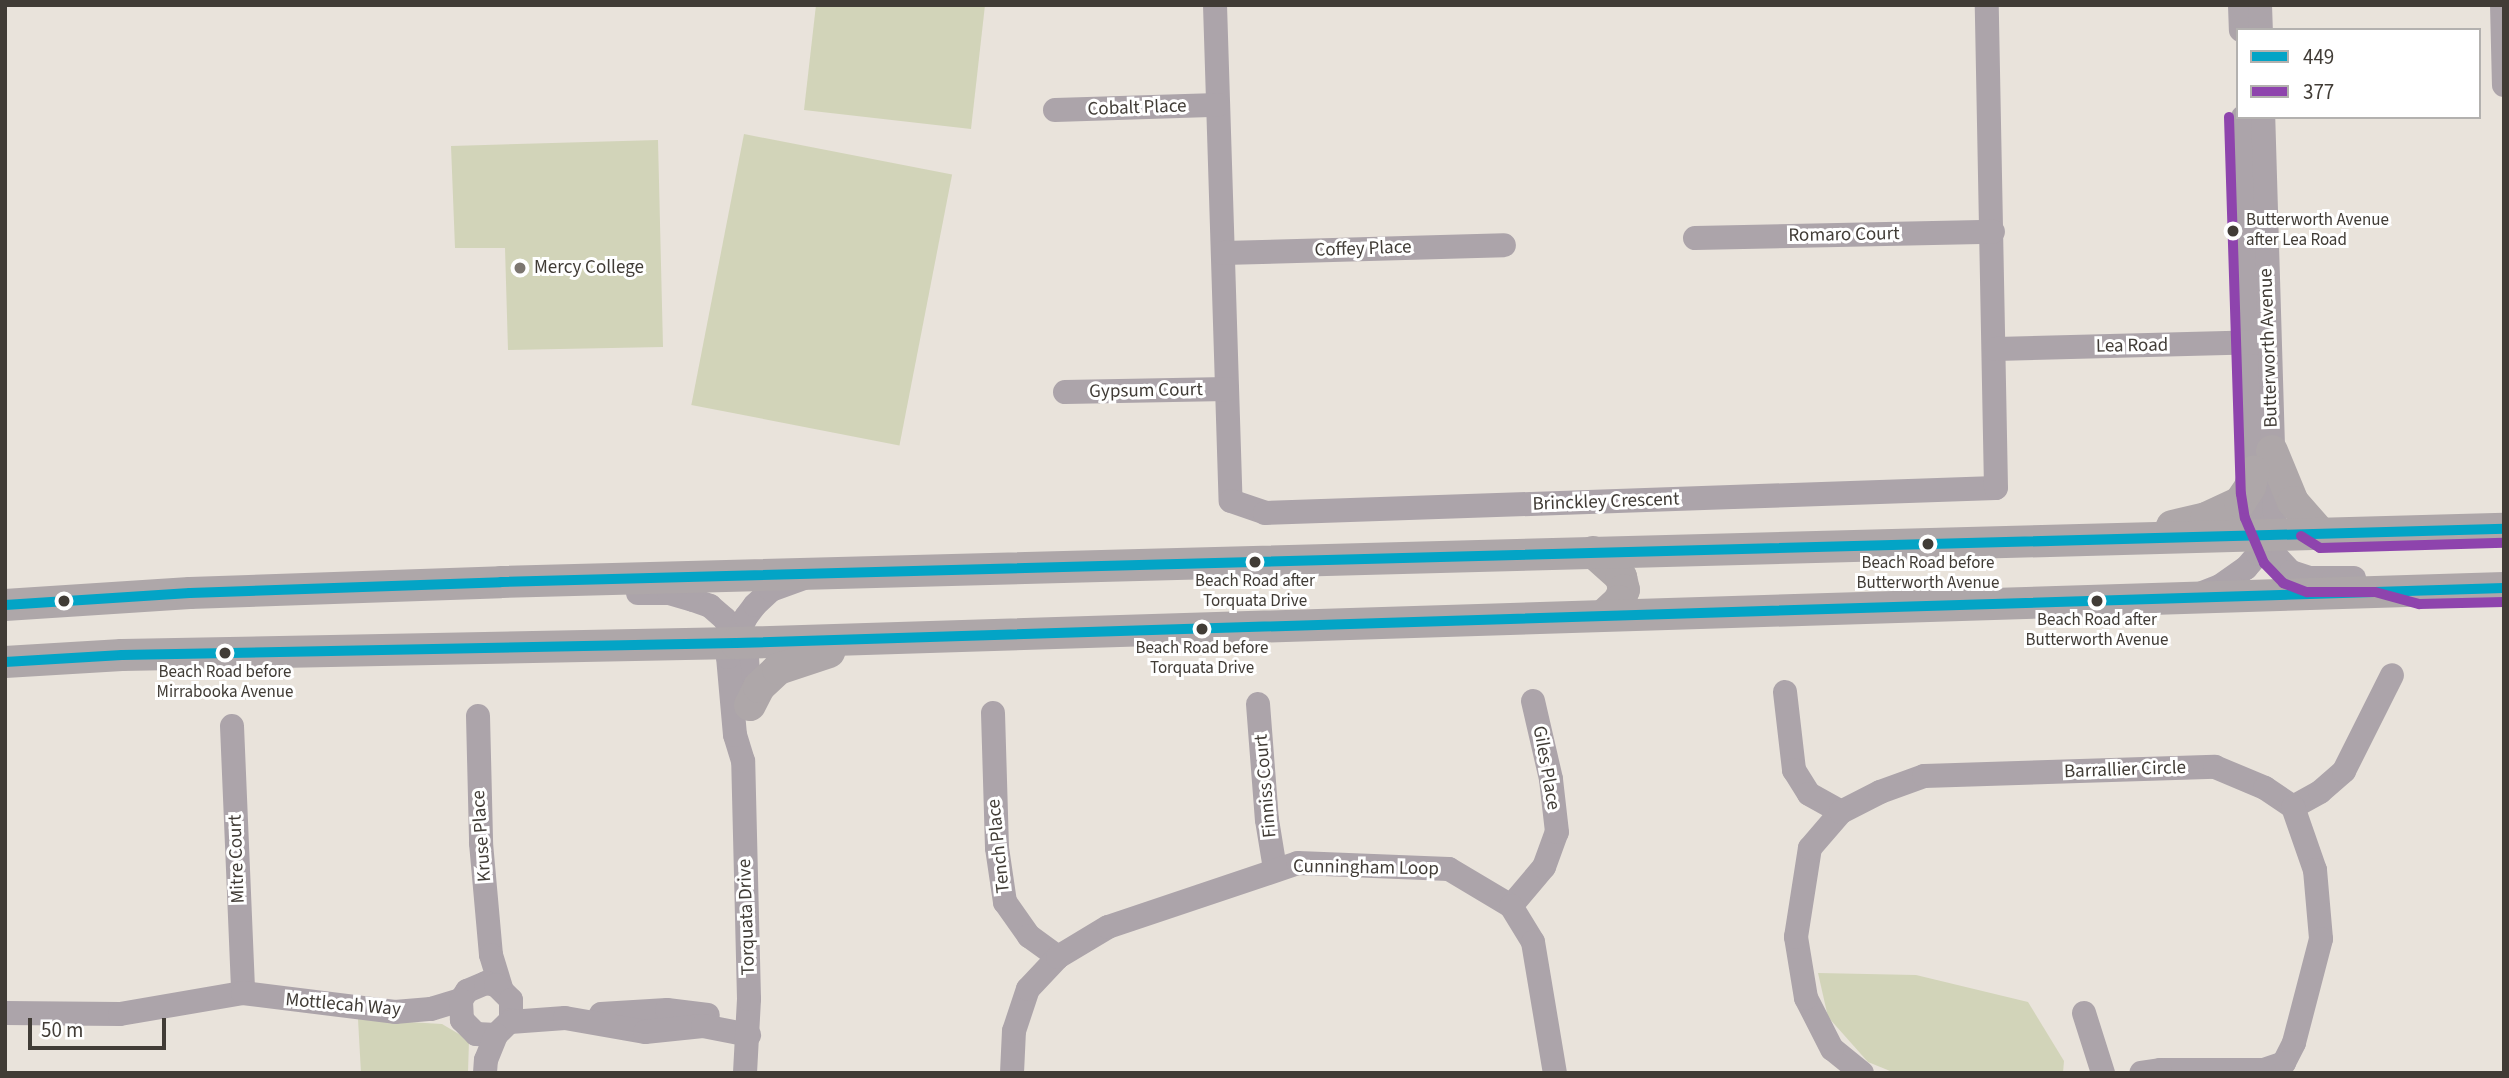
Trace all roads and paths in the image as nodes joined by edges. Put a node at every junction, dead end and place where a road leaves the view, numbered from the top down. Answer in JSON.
{"nodes":[{"id":1,"x":1215,"y":5,"type":"edge"},
{"id":2,"x":1987,"y":5,"type":"edge"},
{"id":3,"x":2240,"y":5,"type":"edge"},
{"id":4,"x":2260,"y":5,"type":"edge"},
{"id":5,"x":2502,"y":5,"type":"edge"},
{"id":6,"x":2241,"y":28,"type":"edge"},
{"id":7,"x":2261,"y":28,"type":"edge"},
{"id":8,"x":2504,"y":85,"type":"edge"},
{"id":9,"x":1218,"y":105,"type":"junction"},
{"id":10,"x":1055,"y":110,"type":"dead end"},
{"id":11,"x":2243,"y":119,"type":"edge"},
{"id":12,"x":2263,"y":119,"type":"edge"},
{"id":13,"x":1993,"y":232,"type":"junction"},
{"id":14,"x":1695,"y":238,"type":"dead end"},
{"id":15,"x":1504,"y":245,"type":"dead end"},
{"id":16,"x":1223,"y":253,"type":"junction"},
{"id":17,"x":2258,"y":342,"type":"junction"},
{"id":18,"x":1996,"y":349,"type":"junction"},
{"id":19,"x":1227,"y":389,"type":"junction"},
{"id":20,"x":1065,"y":393,"type":"dead end"},
{"id":21,"x":2263,"y":461,"type":"junction"},
{"id":22,"x":2504,"y":529,"type":"edge"},
{"id":23,"x":2321,"y":534,"type":"junction"},
{"id":24,"x":2268,"y":535,"type":"junction"},
{"id":25,"x":2127,"y":538,"type":"junction"},
{"id":26,"x":1593,"y":552,"type":"junction"},
{"id":27,"x":817,"y":573,"type":"junction"},
{"id":28,"x":516,"y":581,"type":"junction"},
{"id":29,"x":2504,"y":588,"type":"edge"},
{"id":30,"x":2420,"y":590,"type":"junction"},
{"id":31,"x":2192,"y":596,"type":"junction"},
{"id":32,"x":5,"y":605,"type":"edge"},
{"id":33,"x":1604,"y":615,"type":"junction"},
{"id":34,"x":928,"y":637,"type":"junction"},
{"id":35,"x":736,"y":643,"type":"junction"},
{"id":36,"x":122,"y":655,"type":"junction"},
{"id":37,"x":5,"y":662,"type":"edge"},
{"id":38,"x":5,"y":675,"type":"edge"},
{"id":39,"x":2392,"y":675,"type":"dead end"},
{"id":40,"x":1785,"y":692,"type":"dead end"},
{"id":41,"x":1533,"y":701,"type":"dead end"},
{"id":42,"x":1258,"y":704,"type":"dead end"},
{"id":43,"x":750,"y":705,"type":"junction"},
{"id":44,"x":993,"y":713,"type":"dead end"},
{"id":45,"x":478,"y":716,"type":"dead end"},
{"id":46,"x":232,"y":726,"type":"dead end"},
{"id":47,"x":743,"y":761,"type":"junction"},
{"id":48,"x":2293,"y":807,"type":"junction"},
{"id":49,"x":1840,"y":812,"type":"junction"},
{"id":50,"x":1275,"y":869,"type":"junction"},
{"id":51,"x":1511,"y":906,"type":"junction"},
{"id":52,"x":1058,"y":957,"type":"junction"},
{"id":53,"x":243,"y":993,"type":"junction"},
{"id":54,"x":487,"y":1011,"type":"junction"},
{"id":55,"x":5,"y":1013,"type":"edge"},
{"id":56,"x":2084,"y":1013,"type":"dead end"},
{"id":57,"x":749,"y":1026,"type":"junction"},
{"id":58,"x":486,"y":1066,"type":"edge"},
{"id":59,"x":745,"y":1073,"type":"edge"},
{"id":60,"x":1012,"y":1073,"type":"edge"},
{"id":61,"x":1555,"y":1073,"type":"edge"},
{"id":62,"x":1862,"y":1073,"type":"edge"},
{"id":63,"x":2103,"y":1073,"type":"edge"},
{"id":64,"x":2141,"y":1073,"type":"edge"}],
"edges":[{"from":1,"to":9,"type":"street","name":"Brinckley Crescent"},
{"from":2,"to":13,"type":"street","name":"Brinckley Crescent"},
{"from":3,"to":6,"type":"street"},
{"from":4,"to":7,"type":"street"},
{"from":5,"to":8,"type":"street"},
{"from":9,"to":10,"type":"street","name":"Cobalt Place"},
{"from":9,"to":16,"type":"street","name":"Brinckley Crescent"},
{"from":11,"to":17,"type":"street","name":"Butterworth Avenue"},
{"from":12,"to":17,"type":"street","name":"Butterworth Avenue"},
{"from":13,"to":14,"type":"street","name":"Romaro Court"},
{"from":13,"to":18,"type":"street","name":"Brinckley Crescent"},
{"from":15,"to":16,"type":"street","name":"Coffey Place"},
{"from":16,"to":19,"type":"street","name":"Brinckley Crescent"},
{"from":17,"to":18,"type":"street","name":"Lea Road"},
{"from":17,"to":21,"type":"street","name":"Butterworth Avenue"},
{"from":18,"to":19,"type":"street","name":"Brinckley Crescent"},
{"from":19,"to":20,"type":"street","name":"Gypsum Court"},
{"from":21,"to":23,"type":"main road"},
{"from":21,"to":24,"type":"street","name":"Butterworth Avenue"},
{"from":21,"to":25,"type":"main road"},
{"from":22,"to":23,"type":"main road"},
{"from":23,"to":24,"type":"main road"},
{"from":24,"to":25,"type":"main road"},
{"from":24,"to":30,"type":"street","name":"Butterworth Avenue"},
{"from":24,"to":31,"type":"street"},
{"from":25,"to":26,"type":"main road"},
{"from":26,"to":27,"type":"main road"},
{"from":26,"to":33,"type":"main road"},
{"from":27,"to":28,"type":"main road"},
{"from":27,"to":35,"type":"street","name":"Torquata Drive"},
{"from":28,"to":32,"type":"main road"},
{"from":28,"to":35,"type":"street","name":"Torquata Drive"},
{"from":29,"to":30,"type":"main road"},
{"from":30,"to":31,"type":"main road"},
{"from":31,"to":33,"type":"main road"},
{"from":33,"to":34,"type":"main road"},
{"from":34,"to":35,"type":"main road"},
{"from":34,"to":43,"type":"main road"},
{"from":35,"to":36,"type":"main road"},
{"from":35,"to":43,"type":"street","name":"Torquata Drive"},
{"from":35,"to":47,"type":"street","name":"Torquata Drive"},
{"from":36,"to":37,"type":"main road"},
{"from":36,"to":38,"type":"main road"},
{"from":39,"to":48,"type":"street"},
{"from":40,"to":49,"type":"street"},
{"from":41,"to":51,"type":"street","name":"Giles Place"},
{"from":42,"to":50,"type":"street","name":"Finniss Court"},
{"from":43,"to":47,"type":"street","name":"Torquata Drive"},
{"from":44,"to":52,"type":"street","name":"Tench Place"},
{"from":45,"to":54,"type":"street","name":"Kruse Place"},
{"from":46,"to":53,"type":"street","name":"Mitre Court"},
{"from":47,"to":57,"type":"street","name":"Torquata Drive"},
{"from":48,"to":49,"type":"street","name":"Barrallier Circle"},
{"from":48,"to":64,"type":"street"},
{"from":49,"to":62,"type":"street","name":"Barrallier Circle"},
{"from":50,"to":51,"type":"street","name":"Cunningham Loop"},
{"from":50,"to":52,"type":"street","name":"Cunningham Loop"},
{"from":51,"to":61,"type":"street","name":"Cunningham Loop"},
{"from":52,"to":60,"type":"street","name":"Cunningham Loop"},
{"from":53,"to":54,"type":"street","name":"Mottlecah Way"},
{"from":53,"to":55,"type":"street","name":"Mottlecah Way"},
{"from":54,"to":57,"type":"street","name":"Mottlecah Way"},
{"from":54,"to":58,"type":"street"},
{"from":56,"to":63,"type":"street"},
{"from":57,"to":59,"type":"street","name":"Torquata Drive"}]}
